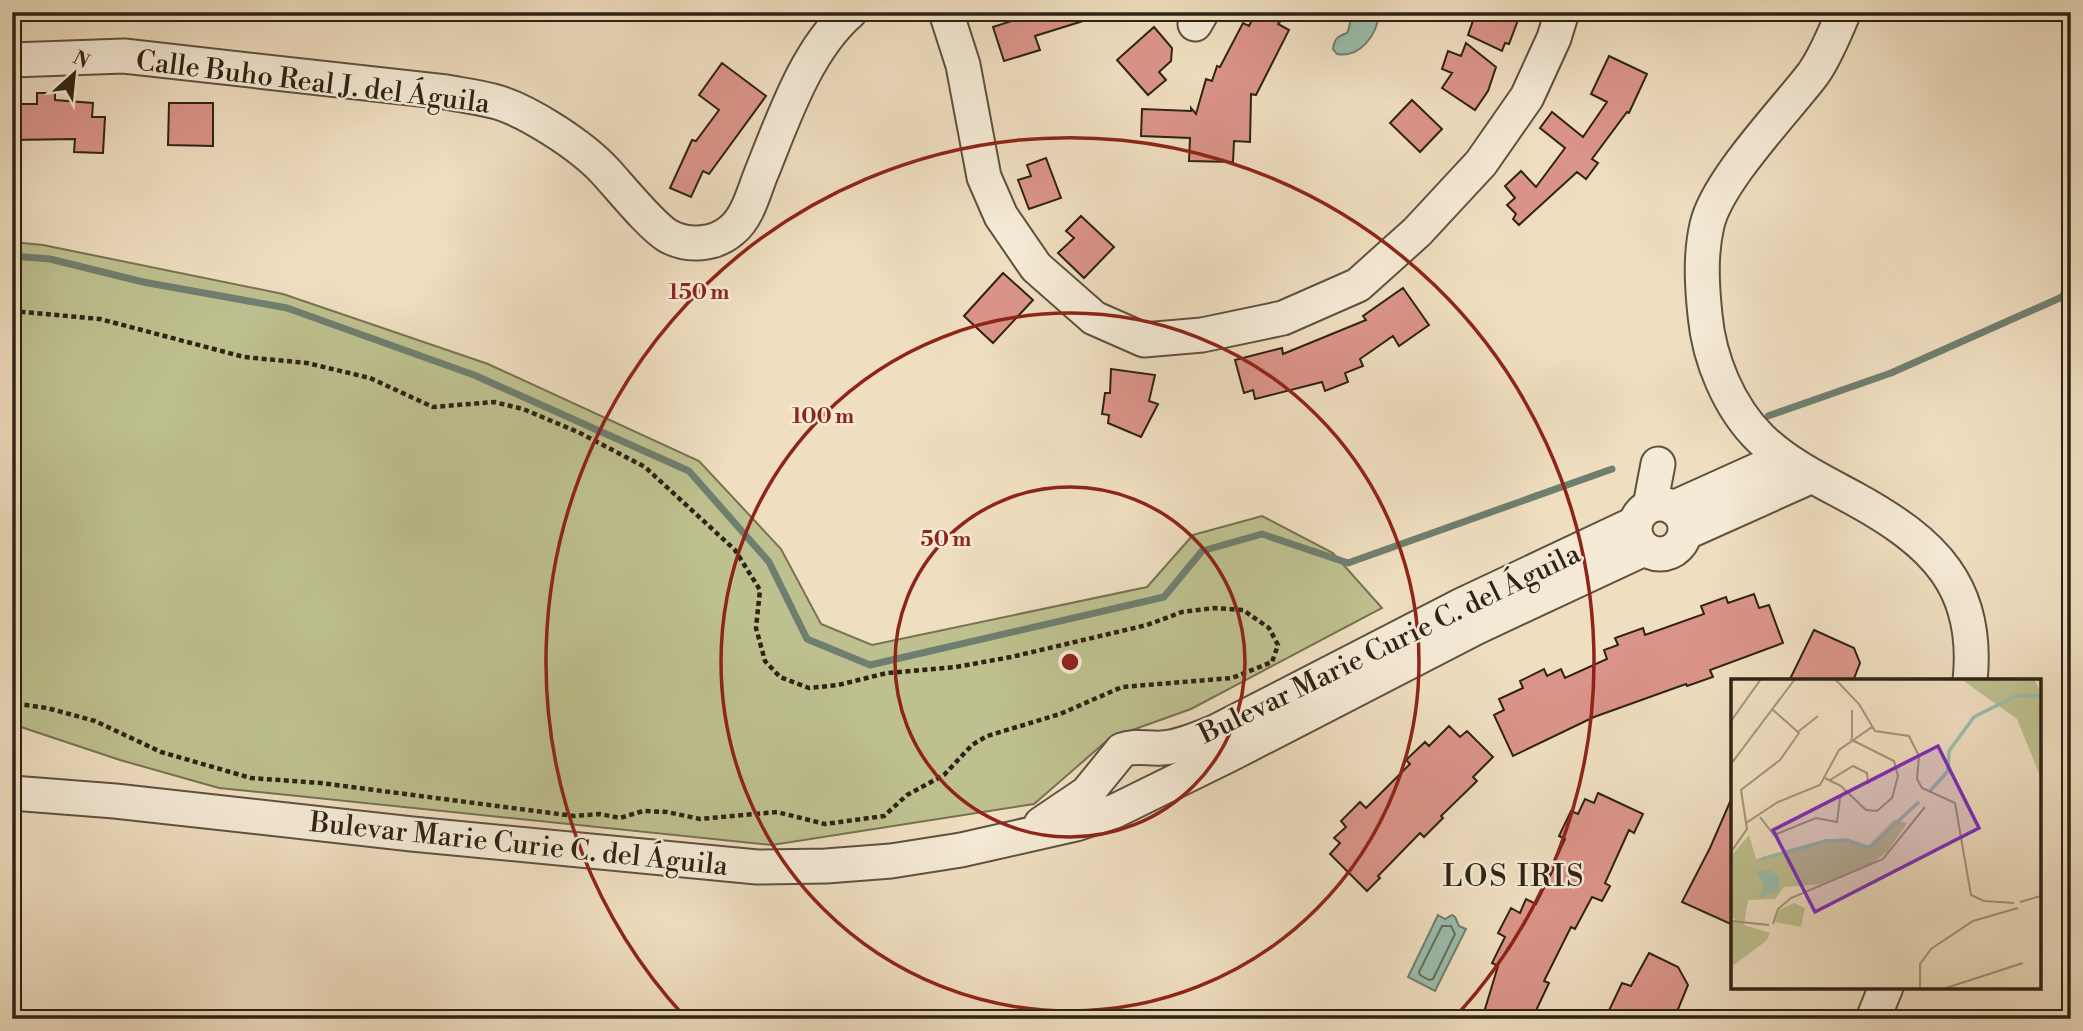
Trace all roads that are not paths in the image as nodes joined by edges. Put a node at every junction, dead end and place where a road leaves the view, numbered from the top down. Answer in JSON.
{"nodes":[{"id":1,"x":850,"y":12,"type":"edge"},
{"id":2,"x":946,"y":12,"type":"edge"},
{"id":3,"x":1562,"y":12,"type":"edge"},
{"id":4,"x":1844,"y":12,"type":"edge"},
{"id":5,"x":12,"y":60,"type":"edge"},
{"id":6,"x":1784,"y":458,"type":"junction"},
{"id":7,"x":1658,"y":464,"type":"dead end"},
{"id":8,"x":1812,"y":476,"type":"junction"},
{"id":9,"x":1658,"y":524,"type":"junction"},
{"id":10,"x":1970,"y":679,"type":"edge"},
{"id":11,"x":1126,"y":754,"type":"junction"},
{"id":12,"x":12,"y":793,"type":"edge"},
{"id":13,"x":1149,"y":794,"type":"junction"},
{"id":14,"x":1024,"y":835,"type":"junction"},
{"id":15,"x":1885,"y":989,"type":"edge"},
{"id":16,"x":1873,"y":1019,"type":"edge"}],
"edges":[{"from":1,"to":5,"type":"street","name":"Calle Buho Real J. del Águila"},
{"from":2,"to":3,"type":"street"},
{"from":4,"to":6,"type":"street"},
{"from":6,"to":8,"type":"street"},
{"from":6,"to":9,"type":"street"},
{"from":7,"to":9,"type":"street"},
{"from":8,"to":9,"type":"street"},
{"from":8,"to":10,"type":"street"},
{"from":9,"to":11,"type":"street","name":"Bulevar Marie Curie C. del Águila"},
{"from":9,"to":13,"type":"street","name":"Bulevar Marie Curie C. del Águila"},
{"from":11,"to":13,"type":"street"},
{"from":11,"to":13,"type":"street"},
{"from":11,"to":14,"type":"street","name":"Bulevar Marie Curie C. del Águila"},
{"from":12,"to":14,"type":"street","name":"Bulevar Marie Curie C. del Águila"},
{"from":13,"to":14,"type":"street","name":"Bulevar Marie Curie C. del Águila"},
{"from":15,"to":16,"type":"street"}]}
